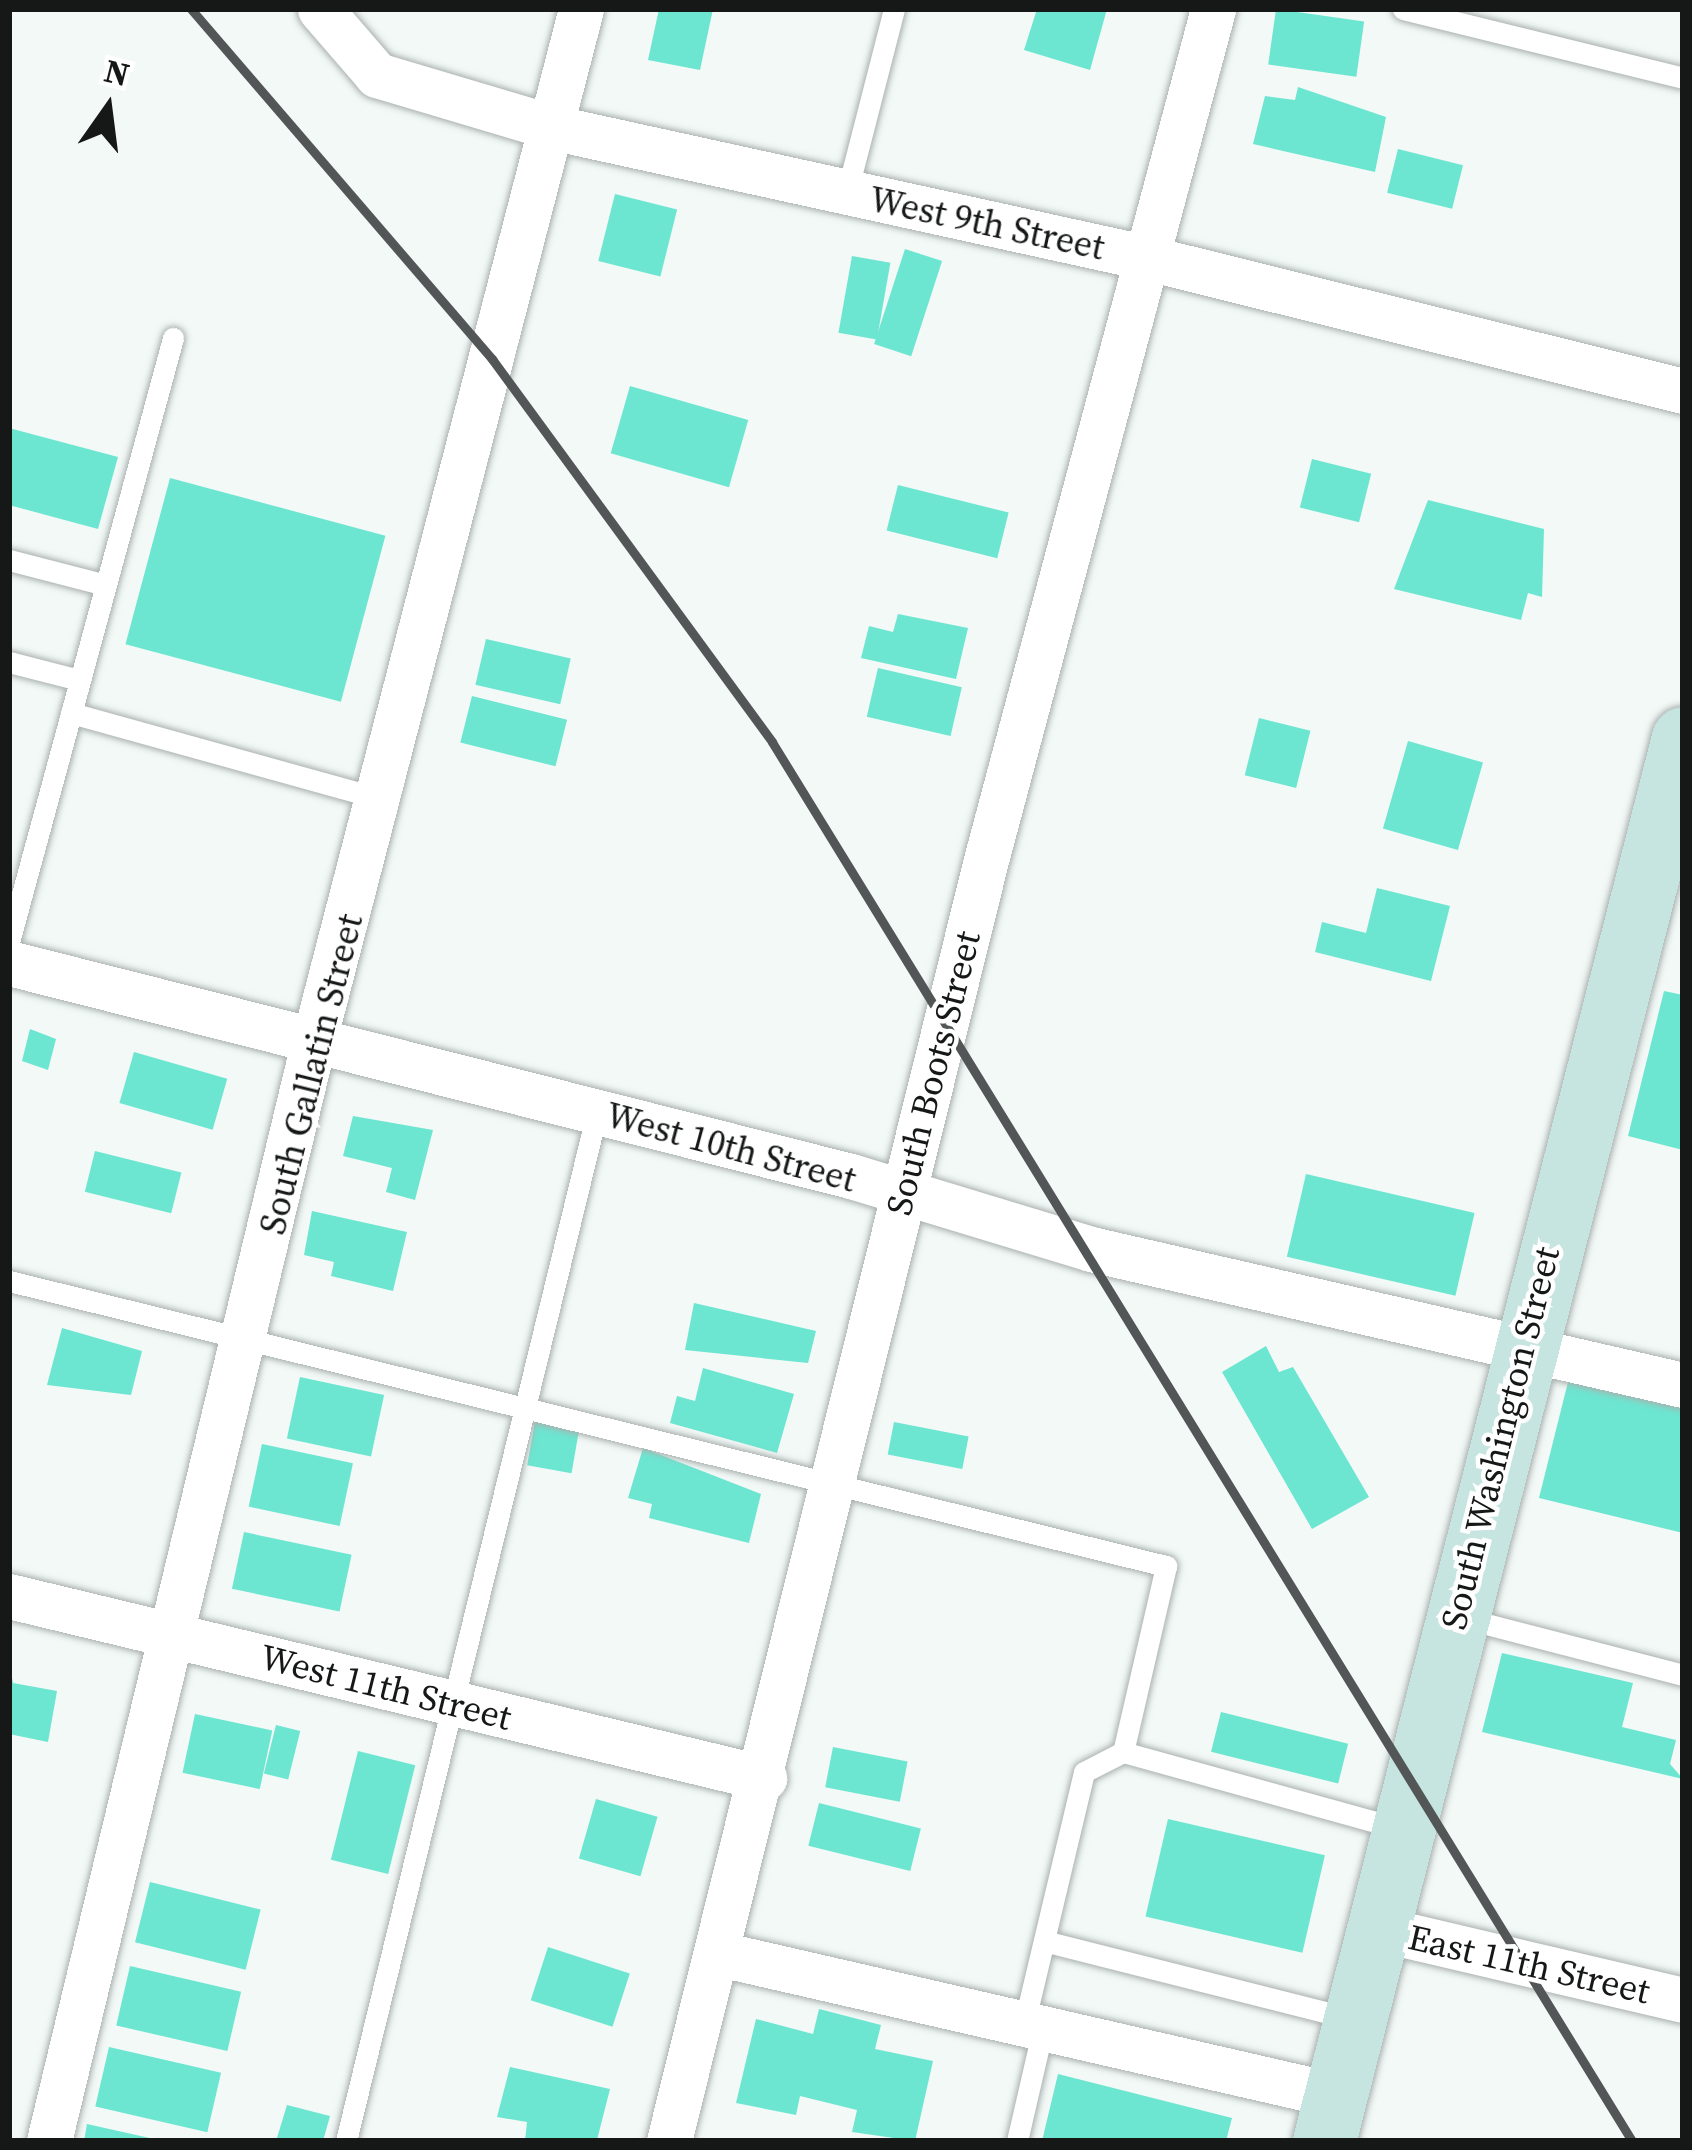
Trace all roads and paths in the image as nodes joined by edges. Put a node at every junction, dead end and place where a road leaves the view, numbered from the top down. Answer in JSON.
{"nodes":[{"id":1,"x":320,"y":9,"type":"edge"},
{"id":2,"x":581,"y":9,"type":"edge"},
{"id":3,"x":893,"y":9,"type":"edge"},
{"id":4,"x":1213,"y":9,"type":"edge"},
{"id":5,"x":1403,"y":9,"type":"edge"},
{"id":6,"x":1683,"y":78,"type":"edge"},
{"id":7,"x":551,"y":128,"type":"junction"},
{"id":8,"x":847,"y":192,"type":"junction"},
{"id":9,"x":1144,"y":257,"type":"junction"},
{"id":10,"x":173,"y":338,"type":"dead end"},
{"id":11,"x":1683,"y":391,"type":"edge"},
{"id":12,"x":9,"y":560,"type":"edge"},
{"id":13,"x":106,"y":585,"type":"junction"},
{"id":14,"x":9,"y":662,"type":"edge"},
{"id":15,"x":79,"y":680,"type":"junction"},
{"id":16,"x":70,"y":713,"type":"junction"},
{"id":17,"x":1683,"y":737,"type":"edge"},
{"id":18,"x":382,"y":799,"type":"junction"},
{"id":19,"x":9,"y":942,"type":"edge"},
{"id":20,"x":9,"y":962,"type":"edge"},
{"id":21,"x":314,"y":1044,"type":"junction"},
{"id":22,"x":597,"y":1112,"type":"junction"},
{"id":23,"x":901,"y":1194,"type":"junction"},
{"id":24,"x":9,"y":1281,"type":"edge"},
{"id":25,"x":248,"y":1338,"type":"junction"},
{"id":26,"x":1522,"y":1346,"type":"junction"},
{"id":27,"x":1683,"y":1384,"type":"edge"},
{"id":28,"x":526,"y":1406,"type":"junction"},
{"id":29,"x":837,"y":1480,"type":"junction"},
{"id":30,"x":9,"y":1596,"type":"edge"},
{"id":31,"x":1455,"y":1616,"type":"junction"},
{"id":32,"x":175,"y":1636,"type":"junction"},
{"id":33,"x":1683,"y":1676,"type":"edge"},
{"id":34,"x":448,"y":1702,"type":"junction"},
{"id":35,"x":1123,"y":1752,"type":"junction"},
{"id":36,"x":764,"y":1778,"type":"junction"},
{"id":37,"x":1402,"y":1829,"type":"junction"},
{"id":38,"x":1376,"y":1928,"type":"junction"},
{"id":39,"x":1044,"y":1941,"type":"junction"},
{"id":40,"x":720,"y":1954,"type":"junction"},
{"id":41,"x":1683,"y":2000,"type":"edge"},
{"id":42,"x":1353,"y":2019,"type":"junction"},
{"id":43,"x":1034,"y":2026,"type":"junction"},
{"id":44,"x":1329,"y":2118,"type":"edge"},
{"id":45,"x":49,"y":2141,"type":"edge"},
{"id":46,"x":346,"y":2141,"type":"edge"},
{"id":47,"x":669,"y":2141,"type":"edge"},
{"id":48,"x":1017,"y":2141,"type":"edge"}],
"edges":[{"from":1,"to":7,"type":"street","name":"West 9th Street"},
{"from":2,"to":7,"type":"street","name":"South Gallatin Street"},
{"from":3,"to":8,"type":"lane"},
{"from":4,"to":9,"type":"street","name":"South Boots Street"},
{"from":5,"to":6,"type":"lane"},
{"from":7,"to":8,"type":"street","name":"West 9th Street"},
{"from":7,"to":18,"type":"street","name":"South Gallatin Street"},
{"from":8,"to":9,"type":"street","name":"West 9th Street"},
{"from":9,"to":11,"type":"street","name":"West 9th Street"},
{"from":9,"to":23,"type":"street","name":"South Boots Street"},
{"from":10,"to":13,"type":"lane"},
{"from":12,"to":13,"type":"lane"},
{"from":13,"to":15,"type":"lane"},
{"from":14,"to":15,"type":"lane"},
{"from":15,"to":16,"type":"lane"},
{"from":16,"to":18,"type":"lane"},
{"from":16,"to":19,"type":"lane"},
{"from":17,"to":26,"type":"main road","name":"South Washington Street"},
{"from":18,"to":21,"type":"street","name":"South Gallatin Street"},
{"from":20,"to":21,"type":"street","name":"West 10th Street"},
{"from":21,"to":22,"type":"street","name":"West 10th Street"},
{"from":21,"to":25,"type":"street","name":"South Gallatin Street"},
{"from":22,"to":23,"type":"street","name":"West 10th Street"},
{"from":22,"to":28,"type":"lane"},
{"from":23,"to":26,"type":"street","name":"West 10th Street"},
{"from":23,"to":29,"type":"street","name":"South Boots Street"},
{"from":24,"to":25,"type":"lane"},
{"from":25,"to":28,"type":"lane"},
{"from":25,"to":32,"type":"street","name":"South Gallatin Street"},
{"from":26,"to":27,"type":"street","name":"West 10th Street"},
{"from":26,"to":31,"type":"main road","name":"South Washington Street"},
{"from":28,"to":29,"type":"lane"},
{"from":28,"to":34,"type":"lane"},
{"from":29,"to":35,"type":"lane"},
{"from":29,"to":36,"type":"street","name":"South Boots Street"},
{"from":30,"to":32,"type":"street","name":"West 11th Street"},
{"from":31,"to":33,"type":"lane"},
{"from":31,"to":37,"type":"main road","name":"South Washington Street"},
{"from":32,"to":34,"type":"street","name":"West 11th Street"},
{"from":32,"to":45,"type":"street","name":"South Gallatin Street"},
{"from":34,"to":36,"type":"street","name":"West 11th Street"},
{"from":34,"to":46,"type":"lane"},
{"from":35,"to":37,"type":"lane"},
{"from":35,"to":39,"type":"lane"},
{"from":36,"to":40,"type":"street","name":"South Boots Street"},
{"from":37,"to":38,"type":"main road","name":"South Washington Street"},
{"from":38,"to":41,"type":"street","name":"East 11th Street"},
{"from":38,"to":42,"type":"main road","name":"South Washington Street"},
{"from":39,"to":42,"type":"lane"},
{"from":39,"to":43,"type":"lane"},
{"from":40,"to":43,"type":"street"},
{"from":40,"to":47,"type":"street","name":"South Boots Street"},
{"from":42,"to":44,"type":"main road","name":"South Washington Street"},
{"from":43,"to":44,"type":"street"},
{"from":43,"to":48,"type":"lane"}]}
